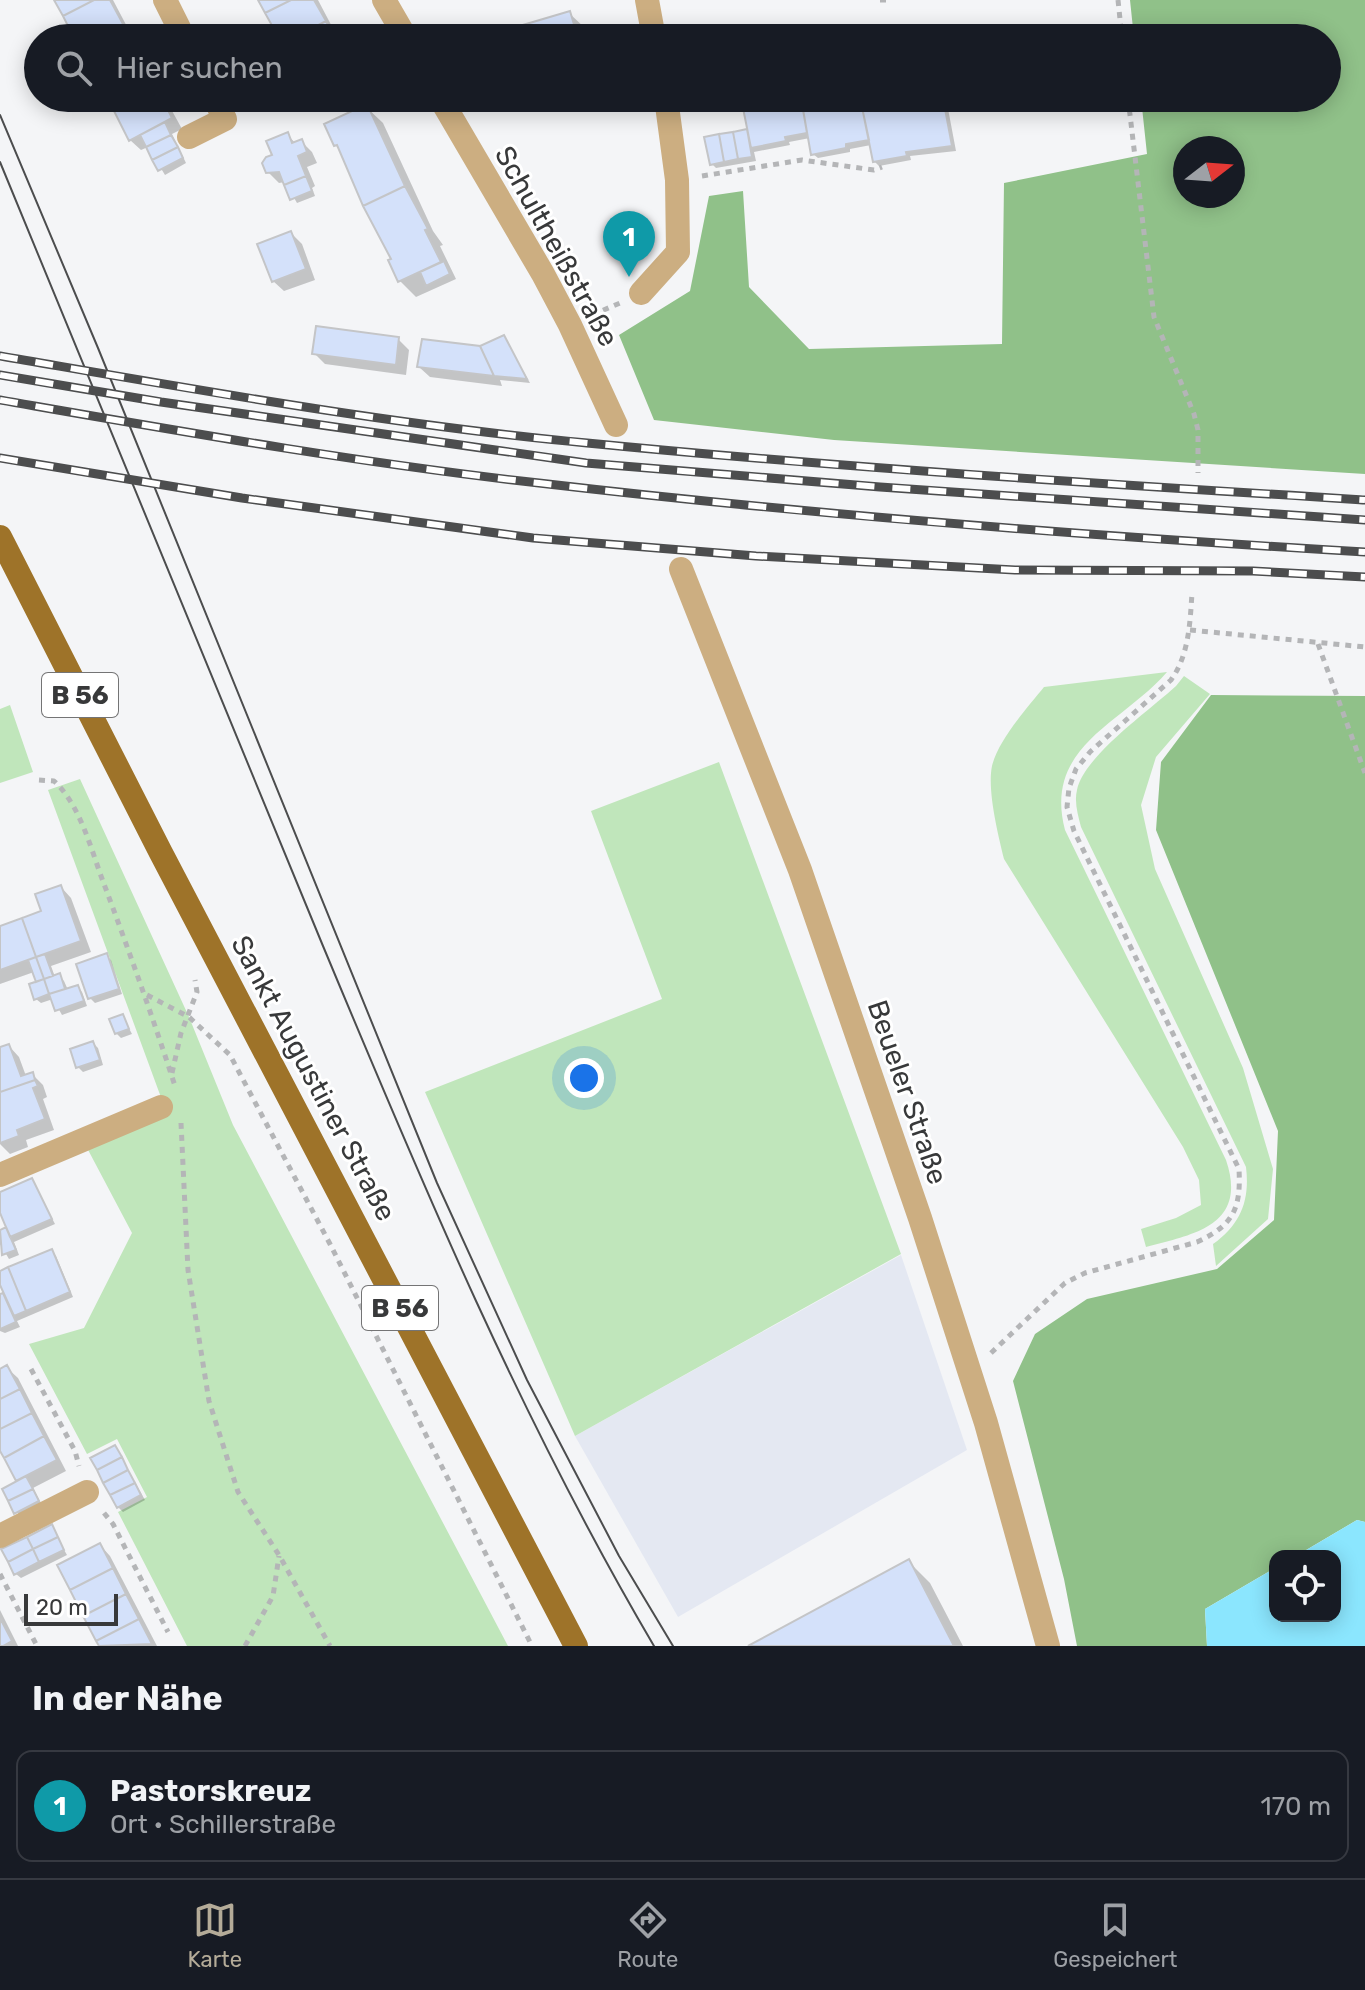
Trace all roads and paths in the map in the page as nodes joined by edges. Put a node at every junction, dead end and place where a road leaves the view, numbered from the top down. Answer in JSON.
{"nodes":[{"id":1,"x":165,"y":0,"type":"edge"},
{"id":2,"x":384,"y":0,"type":"edge"},
{"id":3,"x":647,"y":0,"type":"edge"},
{"id":4,"x":880,"y":0,"type":"edge"},
{"id":5,"x":889,"y":0,"type":"edge"},
{"id":6,"x":1118,"y":0,"type":"edge"},
{"id":7,"x":177,"y":24,"type":"edge"},
{"id":8,"x":398,"y":24,"type":"edge"},
{"id":9,"x":651,"y":24,"type":"edge"},
{"id":10,"x":1121,"y":24,"type":"edge"},
{"id":11,"x":221,"y":112,"type":"edge"},
{"id":12,"x":448,"y":112,"type":"edge"},
{"id":13,"x":668,"y":112,"type":"edge"},
{"id":14,"x":1130,"y":112,"type":"edge"},
{"id":15,"x":189,"y":137,"type":"dead end"},
{"id":16,"x":882,"y":167,"type":"dead end"},
{"id":17,"x":677,"y":180,"type":"junction"},
{"id":18,"x":641,"y":293,"type":"joint"},
{"id":19,"x":570,"y":325,"type":"junction"},
{"id":20,"x":616,"y":425,"type":"dead end"},
{"id":21,"x":1198,"y":473,"type":"dead end"},
{"id":22,"x":0,"y":537,"type":"edge"},
{"id":23,"x":681,"y":569,"type":"dead end"},
{"id":24,"x":1192,"y":593,"type":"dead end"},
{"id":25,"x":1190,"y":630,"type":"junction"},
{"id":26,"x":1318,"y":644,"type":"junction"},
{"id":27,"x":1365,"y":647,"type":"edge"},
{"id":28,"x":1365,"y":773,"type":"edge"},
{"id":29,"x":39,"y":780,"type":"dead end"},
{"id":30,"x":146,"y":995,"type":"junction"},
{"id":31,"x":189,"y":1017,"type":"junction"},
{"id":32,"x":172,"y":1075,"type":"junction"},
{"id":33,"x":174,"y":1106,"type":"junction"},
{"id":34,"x":0,"y":1175,"type":"edge"},
{"id":35,"x":31,"y":1369,"type":"dead end"},
{"id":36,"x":970,"y":1369,"type":"junction"},
{"id":37,"x":87,"y":1492,"type":"junction"},
{"id":38,"x":0,"y":1536,"type":"edge"},
{"id":39,"x":279,"y":1555,"type":"junction"},
{"id":40,"x":0,"y":1574,"type":"edge"},
{"id":41,"x":168,"y":1632,"type":"dead end"},
{"id":42,"x":37,"y":1646,"type":"edge"},
{"id":43,"x":245,"y":1646,"type":"edge"},
{"id":44,"x":330,"y":1646,"type":"edge"},
{"id":45,"x":532,"y":1646,"type":"edge"},
{"id":46,"x":576,"y":1646,"type":"edge"},
{"id":47,"x":1048,"y":1646,"type":"edge"}],
"edges":[{"from":1,"to":7,"type":"street"},
{"from":2,"to":8,"type":"street"},
{"from":3,"to":9,"type":"street"},
{"from":4,"to":5,"type":"path"},
{"from":6,"to":10,"type":"path"},
{"from":11,"to":15,"type":"street"},
{"from":12,"to":19,"type":"street","name":"Schultheißstraße"},
{"from":13,"to":17,"type":"street"},
{"from":14,"to":21,"type":"path"},
{"from":16,"to":17,"type":"path"},
{"from":17,"to":18,"type":"street"},
{"from":18,"to":19,"type":"path"},
{"from":19,"to":20,"type":"street","name":"Schultheißstraße"},
{"from":22,"to":46,"type":"main road","name":"Sankt Augustiner Straße","number":"B 56"},
{"from":23,"to":36,"type":"street","name":"Beueler Straße"},
{"from":24,"to":25,"type":"path"},
{"from":25,"to":26,"type":"path"},
{"from":25,"to":36,"type":"path"},
{"from":26,"to":27,"type":"path"},
{"from":26,"to":28,"type":"path"},
{"from":29,"to":30,"type":"path"},
{"from":30,"to":31,"type":"path"},
{"from":30,"to":32,"type":"path"},
{"from":31,"to":32,"type":"path"},
{"from":31,"to":45,"type":"path"},
{"from":32,"to":33,"type":"path"},
{"from":33,"to":34,"type":"street"},
{"from":33,"to":39,"type":"path"},
{"from":35,"to":37,"type":"path"},
{"from":36,"to":47,"type":"street","name":"Beueler Straße"},
{"from":37,"to":38,"type":"street"},
{"from":37,"to":41,"type":"path"},
{"from":39,"to":43,"type":"path"},
{"from":39,"to":44,"type":"path"},
{"from":40,"to":42,"type":"path"}]}
